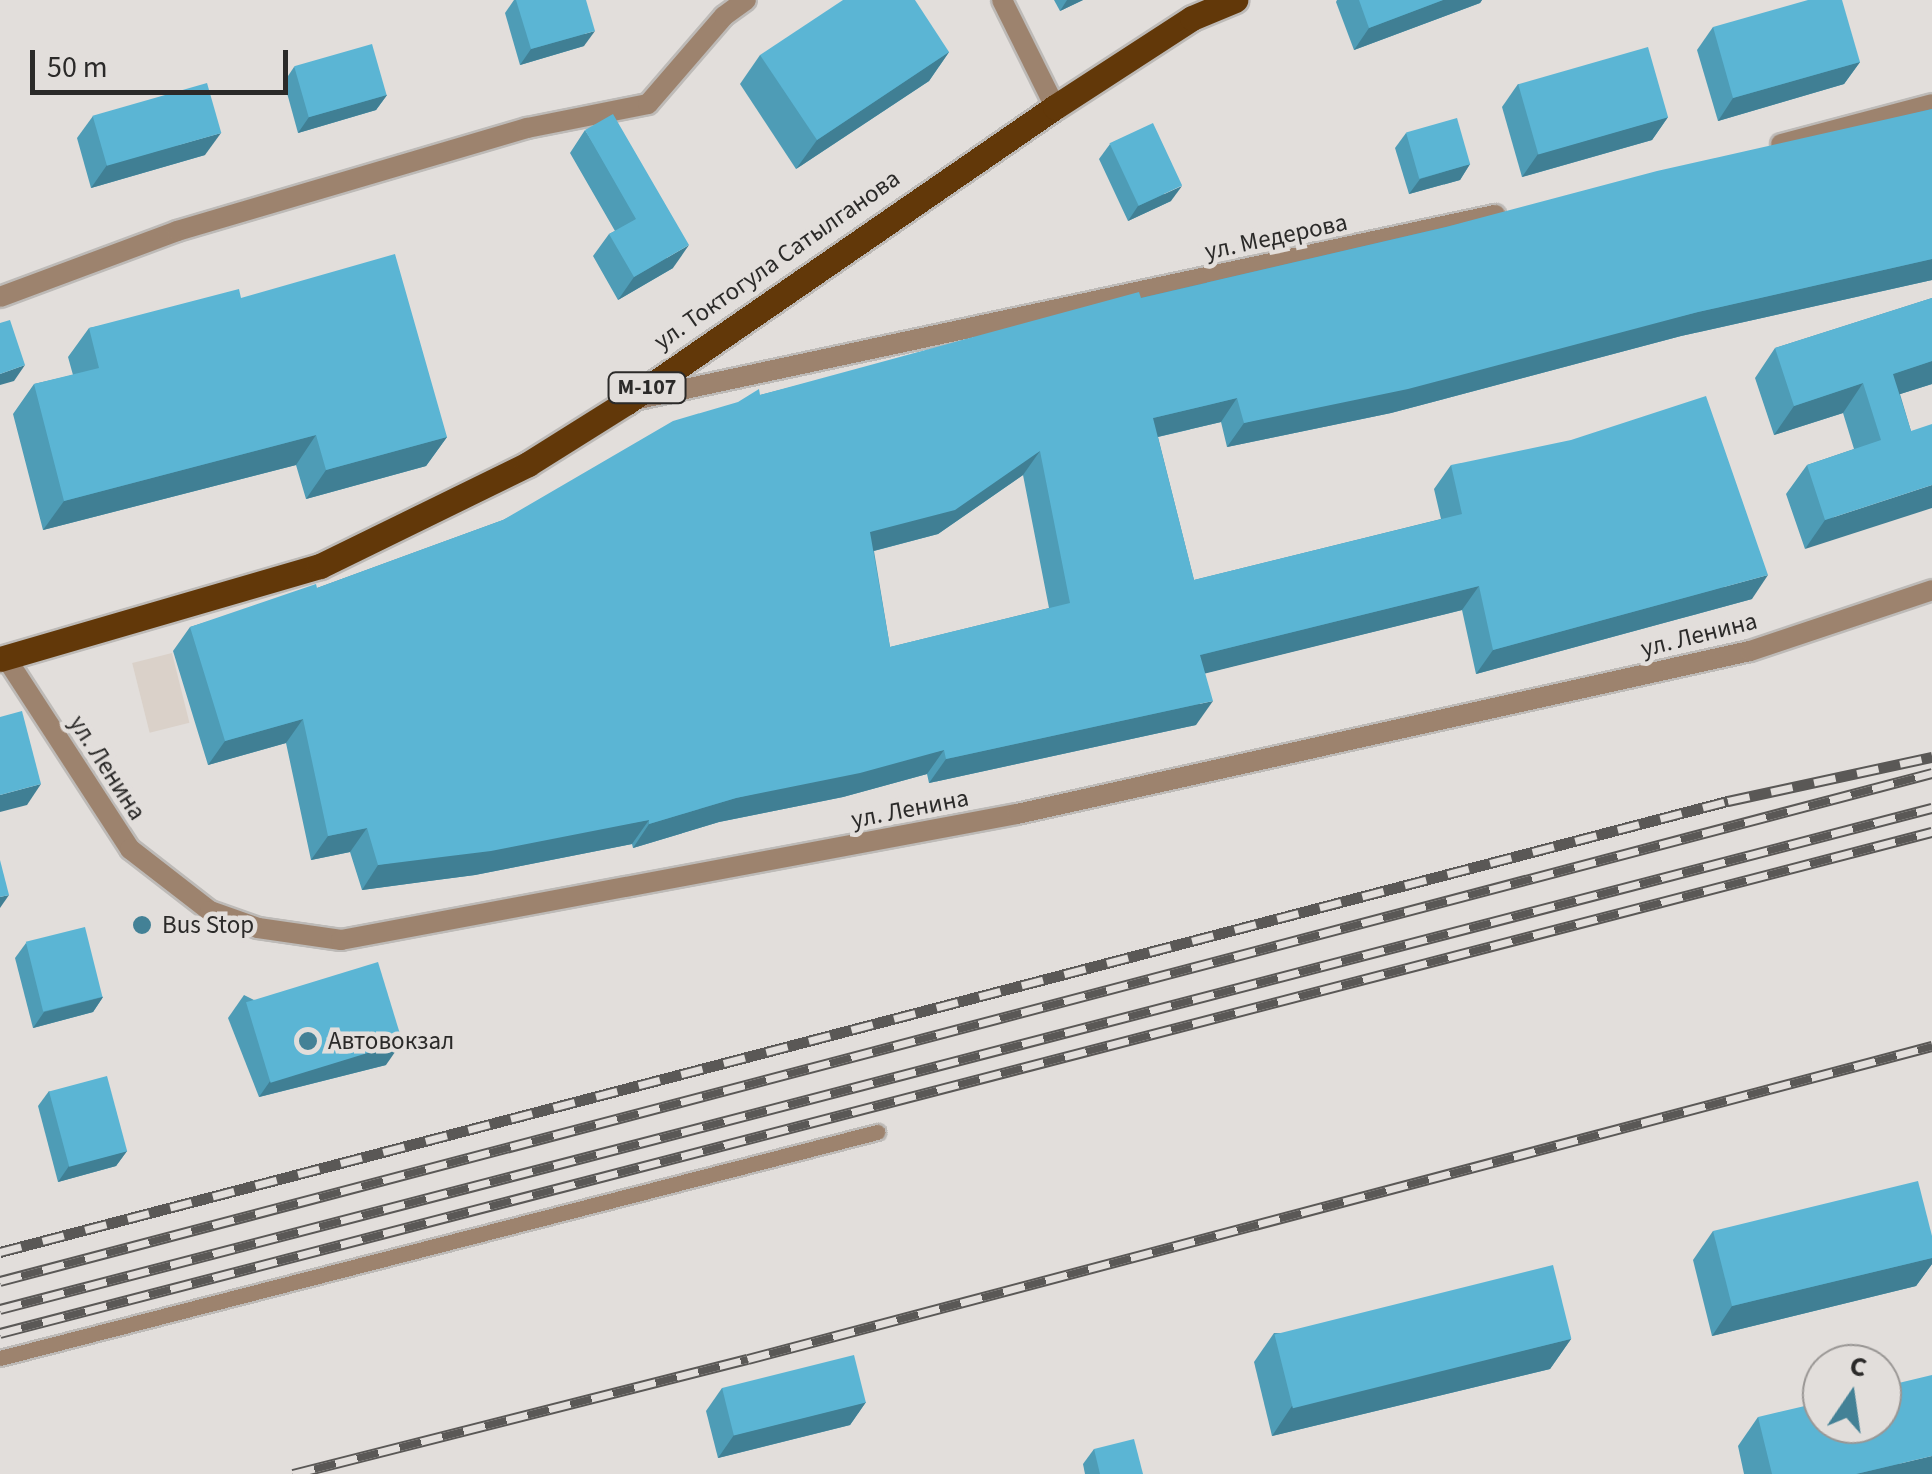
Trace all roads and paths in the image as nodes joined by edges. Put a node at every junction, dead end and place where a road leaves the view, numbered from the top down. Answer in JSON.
{"nodes":[{"id":1,"x":746,"y":0,"type":"edge"},
{"id":2,"x":1002,"y":0,"type":"edge"},
{"id":3,"x":1235,"y":0,"type":"edge"},
{"id":4,"x":1932,"y":104,"type":"edge"},
{"id":5,"x":1055,"y":107,"type":"junction"},
{"id":6,"x":1760,"y":150,"type":"edge"},
{"id":7,"x":1510,"y":212,"type":"edge"},
{"id":8,"x":0,"y":297,"type":"edge"},
{"id":9,"x":627,"y":402,"type":"junction"},
{"id":10,"x":1932,"y":590,"type":"edge"},
{"id":11,"x":3,"y":659,"type":"edge"},
{"id":12,"x":877,"y":1132,"type":"dead end"},
{"id":13,"x":0,"y":1358,"type":"edge"}],
"edges":[{"from":1,"to":8,"type":"street"},
{"from":2,"to":5,"type":"street"},
{"from":3,"to":5,"type":"main road","name":"ул. Токтогула Сатылганова","number":"М-107"},
{"from":4,"to":6,"type":"street"},
{"from":5,"to":9,"type":"main road","name":"ул. Токтогула Сатылганова","number":"М-107"},
{"from":7,"to":9,"type":"street","name":"ул. Медерова"},
{"from":9,"to":11,"type":"main road","name":"ул. Токтогула Сатылганова","number":"М-107"},
{"from":10,"to":11,"type":"street","name":"ул. Ленина"},
{"from":12,"to":13,"type":"lane"}]}
